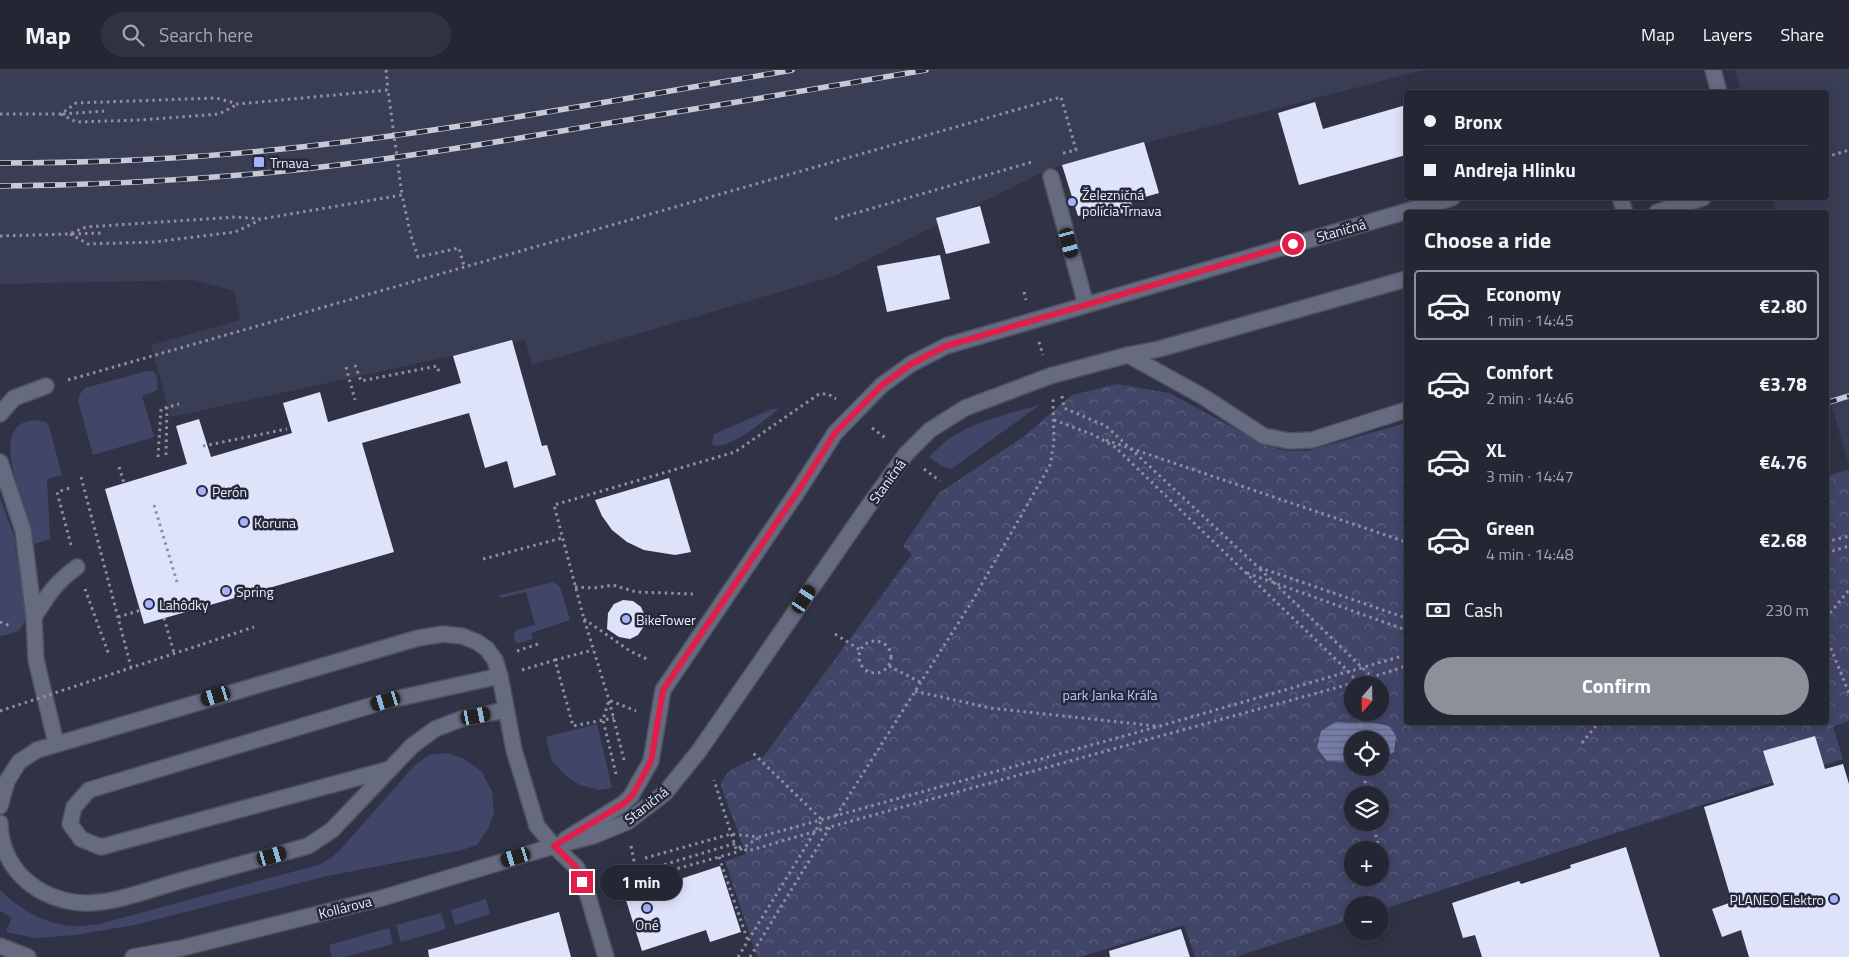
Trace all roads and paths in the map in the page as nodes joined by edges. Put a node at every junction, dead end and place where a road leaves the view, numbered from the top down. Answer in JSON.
{"nodes":[{"id":1,"x":386,"y":70,"type":"edge"},
{"id":2,"x":1713,"y":70,"type":"edge"},
{"id":3,"x":388,"y":90,"type":"junction"},
{"id":4,"x":1718,"y":90,"type":"edge"},
{"id":5,"x":238,"y":104,"type":"junction"},
{"id":6,"x":104,"y":111,"type":"dead end"},
{"id":7,"x":0,"y":114,"type":"edge"},
{"id":8,"x":62,"y":114,"type":"junction"},
{"id":9,"x":1849,"y":150,"type":"edge"},
{"id":10,"x":1057,"y":155,"type":"dead end"},
{"id":11,"x":1829,"y":156,"type":"edge"},
{"id":12,"x":1039,"y":160,"type":"dead end"},
{"id":13,"x":1051,"y":177,"type":"dead end"},
{"id":14,"x":402,"y":195,"type":"junction"},
{"id":15,"x":1445,"y":200,"type":"edge"},
{"id":16,"x":1699,"y":200,"type":"edge"},
{"id":17,"x":1411,"y":210,"type":"edge"},
{"id":18,"x":1676,"y":210,"type":"edge"},
{"id":19,"x":1404,"y":212,"type":"edge"},
{"id":20,"x":261,"y":219,"type":"junction"},
{"id":21,"x":835,"y":219,"type":"dead end"},
{"id":22,"x":104,"y":232,"type":"dead end"},
{"id":23,"x":70,"y":234,"type":"junction"},
{"id":24,"x":0,"y":236,"type":"edge"},
{"id":25,"x":464,"y":266,"type":"junction"},
{"id":26,"x":1404,"y":280,"type":"edge"},
{"id":27,"x":1086,"y":304,"type":"junction"},
{"id":28,"x":1038,"y":340,"type":"dead end"},
{"id":29,"x":1128,"y":355,"type":"junction"},
{"id":30,"x":1046,"y":363,"type":"dead end"},
{"id":31,"x":355,"y":365,"type":"dead end"},
{"id":32,"x":346,"y":367,"type":"dead end"},
{"id":33,"x":440,"y":375,"type":"dead end"},
{"id":34,"x":46,"y":386,"type":"joint"},
{"id":35,"x":1053,"y":398,"type":"dead end"},
{"id":36,"x":355,"y":400,"type":"dead end"},
{"id":37,"x":840,"y":402,"type":"dead end"},
{"id":38,"x":179,"y":404,"type":"dead end"},
{"id":39,"x":166,"y":407,"type":"junction"},
{"id":40,"x":1064,"y":408,"type":"dead end"},
{"id":41,"x":1404,"y":411,"type":"edge"},
{"id":42,"x":0,"y":414,"type":"edge"},
{"id":43,"x":1054,"y":420,"type":"junction"},
{"id":44,"x":287,"y":429,"type":"dead end"},
{"id":45,"x":1094,"y":436,"type":"junction"},
{"id":46,"x":203,"y":446,"type":"dead end"},
{"id":47,"x":1133,"y":450,"type":"junction"},
{"id":48,"x":166,"y":455,"type":"dead end"},
{"id":49,"x":158,"y":457,"type":"dead end"},
{"id":50,"x":0,"y":462,"type":"edge"},
{"id":51,"x":920,"y":466,"type":"dead end"},
{"id":52,"x":119,"y":467,"type":"dead end"},
{"id":53,"x":81,"y":477,"type":"dead end"},
{"id":54,"x":940,"y":481,"type":"dead end"},
{"id":55,"x":124,"y":483,"type":"dead end"},
{"id":56,"x":154,"y":505,"type":"dead end"},
{"id":57,"x":1849,"y":536,"type":"edge"},
{"id":58,"x":562,"y":538,"type":"junction"},
{"id":59,"x":1404,"y":541,"type":"edge"},
{"id":60,"x":1829,"y":541,"type":"edge"},
{"id":61,"x":1849,"y":546,"type":"edge"},
{"id":62,"x":1829,"y":552,"type":"edge"},
{"id":63,"x":483,"y":559,"type":"dead end"},
{"id":64,"x":77,"y":567,"type":"dead end"},
{"id":65,"x":1258,"y":567,"type":"junction"},
{"id":66,"x":1245,"y":572,"type":"junction"},
{"id":67,"x":177,"y":582,"type":"dead end"},
{"id":68,"x":1275,"y":583,"type":"junction"},
{"id":69,"x":575,"y":587,"type":"junction"},
{"id":70,"x":1849,"y":590,"type":"edge"},
{"id":71,"x":692,"y":594,"type":"dead end"},
{"id":72,"x":141,"y":610,"type":"dead end"},
{"id":73,"x":1829,"y":614,"type":"edge"},
{"id":74,"x":34,"y":617,"type":"junction"},
{"id":75,"x":118,"y":617,"type":"junction"},
{"id":76,"x":1404,"y":617,"type":"edge"},
{"id":77,"x":164,"y":618,"type":"dead end"},
{"id":78,"x":584,"y":619,"type":"junction"},
{"id":79,"x":254,"y":627,"type":"dead end"},
{"id":80,"x":1404,"y":629,"type":"edge"},
{"id":81,"x":835,"y":634,"type":"dead end"},
{"id":82,"x":1829,"y":643,"type":"edge"},
{"id":83,"x":538,"y":644,"type":"dead end"},
{"id":84,"x":520,"y":650,"type":"dead end"},
{"id":85,"x":592,"y":650,"type":"junction"},
{"id":86,"x":860,"y":650,"type":"junction"},
{"id":87,"x":174,"y":653,"type":"junction"},
{"id":88,"x":1404,"y":656,"type":"edge"},
{"id":89,"x":647,"y":659,"type":"dead end"},
{"id":90,"x":555,"y":660,"type":"junction"},
{"id":91,"x":889,"y":666,"type":"junction"},
{"id":92,"x":131,"y":667,"type":"junction"},
{"id":93,"x":1404,"y":667,"type":"edge"},
{"id":94,"x":527,"y":668,"type":"dead end"},
{"id":95,"x":1362,"y":668,"type":"junction"},
{"id":96,"x":1349,"y":672,"type":"junction"},
{"id":97,"x":500,"y":676,"type":"junction"},
{"id":98,"x":1352,"y":676,"type":"edge"},
{"id":99,"x":1371,"y":676,"type":"edge"},
{"id":100,"x":1375,"y":676,"type":"edge"},
{"id":101,"x":920,"y":682,"type":"junction"},
{"id":102,"x":1344,"y":687,"type":"edge"},
{"id":103,"x":915,"y":690,"type":"junction"},
{"id":104,"x":1849,"y":693,"type":"edge"},
{"id":105,"x":609,"y":700,"type":"junction"},
{"id":106,"x":506,"y":710,"type":"junction"},
{"id":107,"x":0,"y":712,"type":"edge"},
{"id":108,"x":642,"y":713,"type":"dead end"},
{"id":109,"x":614,"y":718,"type":"junction"},
{"id":110,"x":603,"y":720,"type":"junction"},
{"id":111,"x":1597,"y":725,"type":"edge"},
{"id":112,"x":1160,"y":726,"type":"junction"},
{"id":113,"x":56,"y":743,"type":"junction"},
{"id":114,"x":1582,"y":743,"type":"dead end"},
{"id":115,"x":753,"y":753,"type":"dead end"},
{"id":116,"x":626,"y":768,"type":"dead end"},
{"id":117,"x":390,"y":769,"type":"junction"},
{"id":118,"x":617,"y":776,"type":"dead end"},
{"id":119,"x":714,"y":780,"type":"dead end"},
{"id":120,"x":0,"y":806,"type":"edge"},
{"id":121,"x":836,"y":816,"type":"junction"},
{"id":122,"x":822,"y":820,"type":"junction"},
{"id":123,"x":0,"y":823,"type":"edge"},
{"id":124,"x":830,"y":826,"type":"junction"},
{"id":125,"x":816,"y":831,"type":"junction"},
{"id":126,"x":731,"y":834,"type":"junction"},
{"id":127,"x":758,"y":838,"type":"junction"},
{"id":128,"x":733,"y":844,"type":"junction"},
{"id":129,"x":554,"y":846,"type":"junction"},
{"id":130,"x":742,"y":849,"type":"junction"},
{"id":131,"x":632,"y":850,"type":"dead end"},
{"id":132,"x":737,"y":852,"type":"junction"},
{"id":133,"x":645,"y":858,"type":"dead end"},
{"id":134,"x":719,"y":858,"type":"junction"},
{"id":135,"x":628,"y":874,"type":"dead end"},
{"id":136,"x":748,"y":942,"type":"junction"},
{"id":137,"x":0,"y":946,"type":"edge"},
{"id":138,"x":28,"y":957,"type":"edge"},
{"id":139,"x":133,"y":957,"type":"edge"},
{"id":140,"x":606,"y":957,"type":"edge"},
{"id":141,"x":738,"y":957,"type":"edge"},
{"id":142,"x":750,"y":957,"type":"edge"}],
"edges":[{"from":1,"to":3,"type":"path"},
{"from":2,"to":4,"type":"street"},
{"from":3,"to":5,"type":"path"},
{"from":3,"to":14,"type":"path"},
{"from":5,"to":8,"type":"path"},
{"from":5,"to":8,"type":"path"},
{"from":6,"to":8,"type":"path"},
{"from":7,"to":8,"type":"path"},
{"from":9,"to":11,"type":"path"},
{"from":10,"to":25,"type":"path"},
{"from":12,"to":21,"type":"path"},
{"from":13,"to":27,"type":"street"},
{"from":14,"to":20,"type":"path"},
{"from":14,"to":25,"type":"path"},
{"from":15,"to":17,"type":"street","name":"Staničná"},
{"from":16,"to":18,"type":"street"},
{"from":19,"to":27,"type":"street","name":"Staničná"},
{"from":20,"to":23,"type":"path"},
{"from":20,"to":23,"type":"path"},
{"from":22,"to":23,"type":"path"},
{"from":23,"to":24,"type":"path"},
{"from":25,"to":34,"type":"path"},
{"from":26,"to":29,"type":"street","name":"Staničná"},
{"from":27,"to":129,"type":"street","name":"Staničná"},
{"from":28,"to":30,"type":"path"},
{"from":29,"to":41,"type":"street"},
{"from":29,"to":129,"type":"street","name":"Staničná"},
{"from":31,"to":33,"type":"path"},
{"from":32,"to":36,"type":"path"},
{"from":34,"to":42,"type":"street"},
{"from":35,"to":43,"type":"path"},
{"from":37,"to":58,"type":"path"},
{"from":38,"to":39,"type":"path"},
{"from":39,"to":48,"type":"path"},
{"from":39,"to":49,"type":"path"},
{"from":40,"to":47,"type":"path"},
{"from":43,"to":45,"type":"path"},
{"from":43,"to":101,"type":"path"},
{"from":44,"to":46,"type":"path"},
{"from":45,"to":47,"type":"path"},
{"from":45,"to":66,"type":"path"},
{"from":47,"to":59,"type":"path"},
{"from":47,"to":65,"type":"path"},
{"from":50,"to":74,"type":"street"},
{"from":51,"to":54,"type":"path"},
{"from":52,"to":55,"type":"path"},
{"from":53,"to":75,"type":"path"},
{"from":56,"to":67,"type":"path"},
{"from":57,"to":60,"type":"path"},
{"from":58,"to":63,"type":"path"},
{"from":58,"to":69,"type":"path"},
{"from":61,"to":62,"type":"path"},
{"from":64,"to":74,"type":"street"},
{"from":65,"to":68,"type":"path"},
{"from":65,"to":76,"type":"path"},
{"from":66,"to":68,"type":"path"},
{"from":66,"to":96,"type":"path"},
{"from":68,"to":80,"type":"path"},
{"from":68,"to":95,"type":"path"},
{"from":69,"to":71,"type":"path"},
{"from":69,"to":78,"type":"path"},
{"from":70,"to":73,"type":"path"},
{"from":72,"to":75,"type":"path"},
{"from":74,"to":113,"type":"street"},
{"from":75,"to":92,"type":"path"},
{"from":77,"to":87,"type":"path"},
{"from":78,"to":85,"type":"path"},
{"from":78,"to":89,"type":"path"},
{"from":79,"to":87,"type":"path","bridge":true},
{"from":81,"to":86,"type":"path"},
{"from":82,"to":104,"type":"path"},
{"from":83,"to":84,"type":"path"},
{"from":85,"to":90,"type":"path"},
{"from":85,"to":105,"type":"path"},
{"from":86,"to":91,"type":"path"},
{"from":86,"to":91,"type":"path"},
{"from":87,"to":92,"type":"path","bridge":true},
{"from":88,"to":95,"type":"path"},
{"from":90,"to":94,"type":"path"},
{"from":90,"to":110,"type":"path"},
{"from":91,"to":101,"type":"path"},
{"from":92,"to":107,"type":"path","bridge":true},
{"from":93,"to":100,"type":"path"},
{"from":95,"to":96,"type":"path"},
{"from":95,"to":99,"type":"path"},
{"from":96,"to":98,"type":"path"},
{"from":96,"to":112,"type":"path"},
{"from":97,"to":106,"type":"street"},
{"from":97,"to":113,"type":"street"},
{"from":97,"to":117,"type":"street"},
{"from":101,"to":103,"type":"path"},
{"from":102,"to":124,"type":"path"},
{"from":103,"to":112,"type":"path"},
{"from":103,"to":121,"type":"path"},
{"from":105,"to":108,"type":"path"},
{"from":105,"to":109,"type":"path"},
{"from":105,"to":110,"type":"path"},
{"from":106,"to":117,"type":"street"},
{"from":106,"to":129,"type":"street"},
{"from":109,"to":110,"type":"path"},
{"from":109,"to":116,"type":"path"},
{"from":110,"to":118,"type":"path"},
{"from":111,"to":114,"type":"path"},
{"from":112,"to":121,"type":"path"},
{"from":113,"to":120,"type":"street"},
{"from":115,"to":122,"type":"path"},
{"from":117,"to":123,"type":"street"},
{"from":119,"to":126,"type":"path"},
{"from":121,"to":122,"type":"path"},
{"from":122,"to":125,"type":"path"},
{"from":122,"to":127,"type":"path"},
{"from":124,"to":125,"type":"path"},
{"from":124,"to":142,"type":"path"},
{"from":125,"to":130,"type":"path"},
{"from":125,"to":136,"type":"path"},
{"from":126,"to":127,"type":"path"},
{"from":126,"to":128,"type":"path"},
{"from":126,"to":133,"type":"path"},
{"from":127,"to":130,"type":"path"},
{"from":128,"to":130,"type":"path"},
{"from":128,"to":131,"type":"path"},
{"from":128,"to":132,"type":"path"},
{"from":129,"to":139,"type":"street","name":"Kollárova"},
{"from":129,"to":140,"type":"street"},
{"from":130,"to":132,"type":"path"},
{"from":132,"to":134,"type":"path"},
{"from":134,"to":135,"type":"path"},
{"from":134,"to":136,"type":"path"},
{"from":136,"to":141,"type":"path"},
{"from":137,"to":138,"type":"street"}]}
